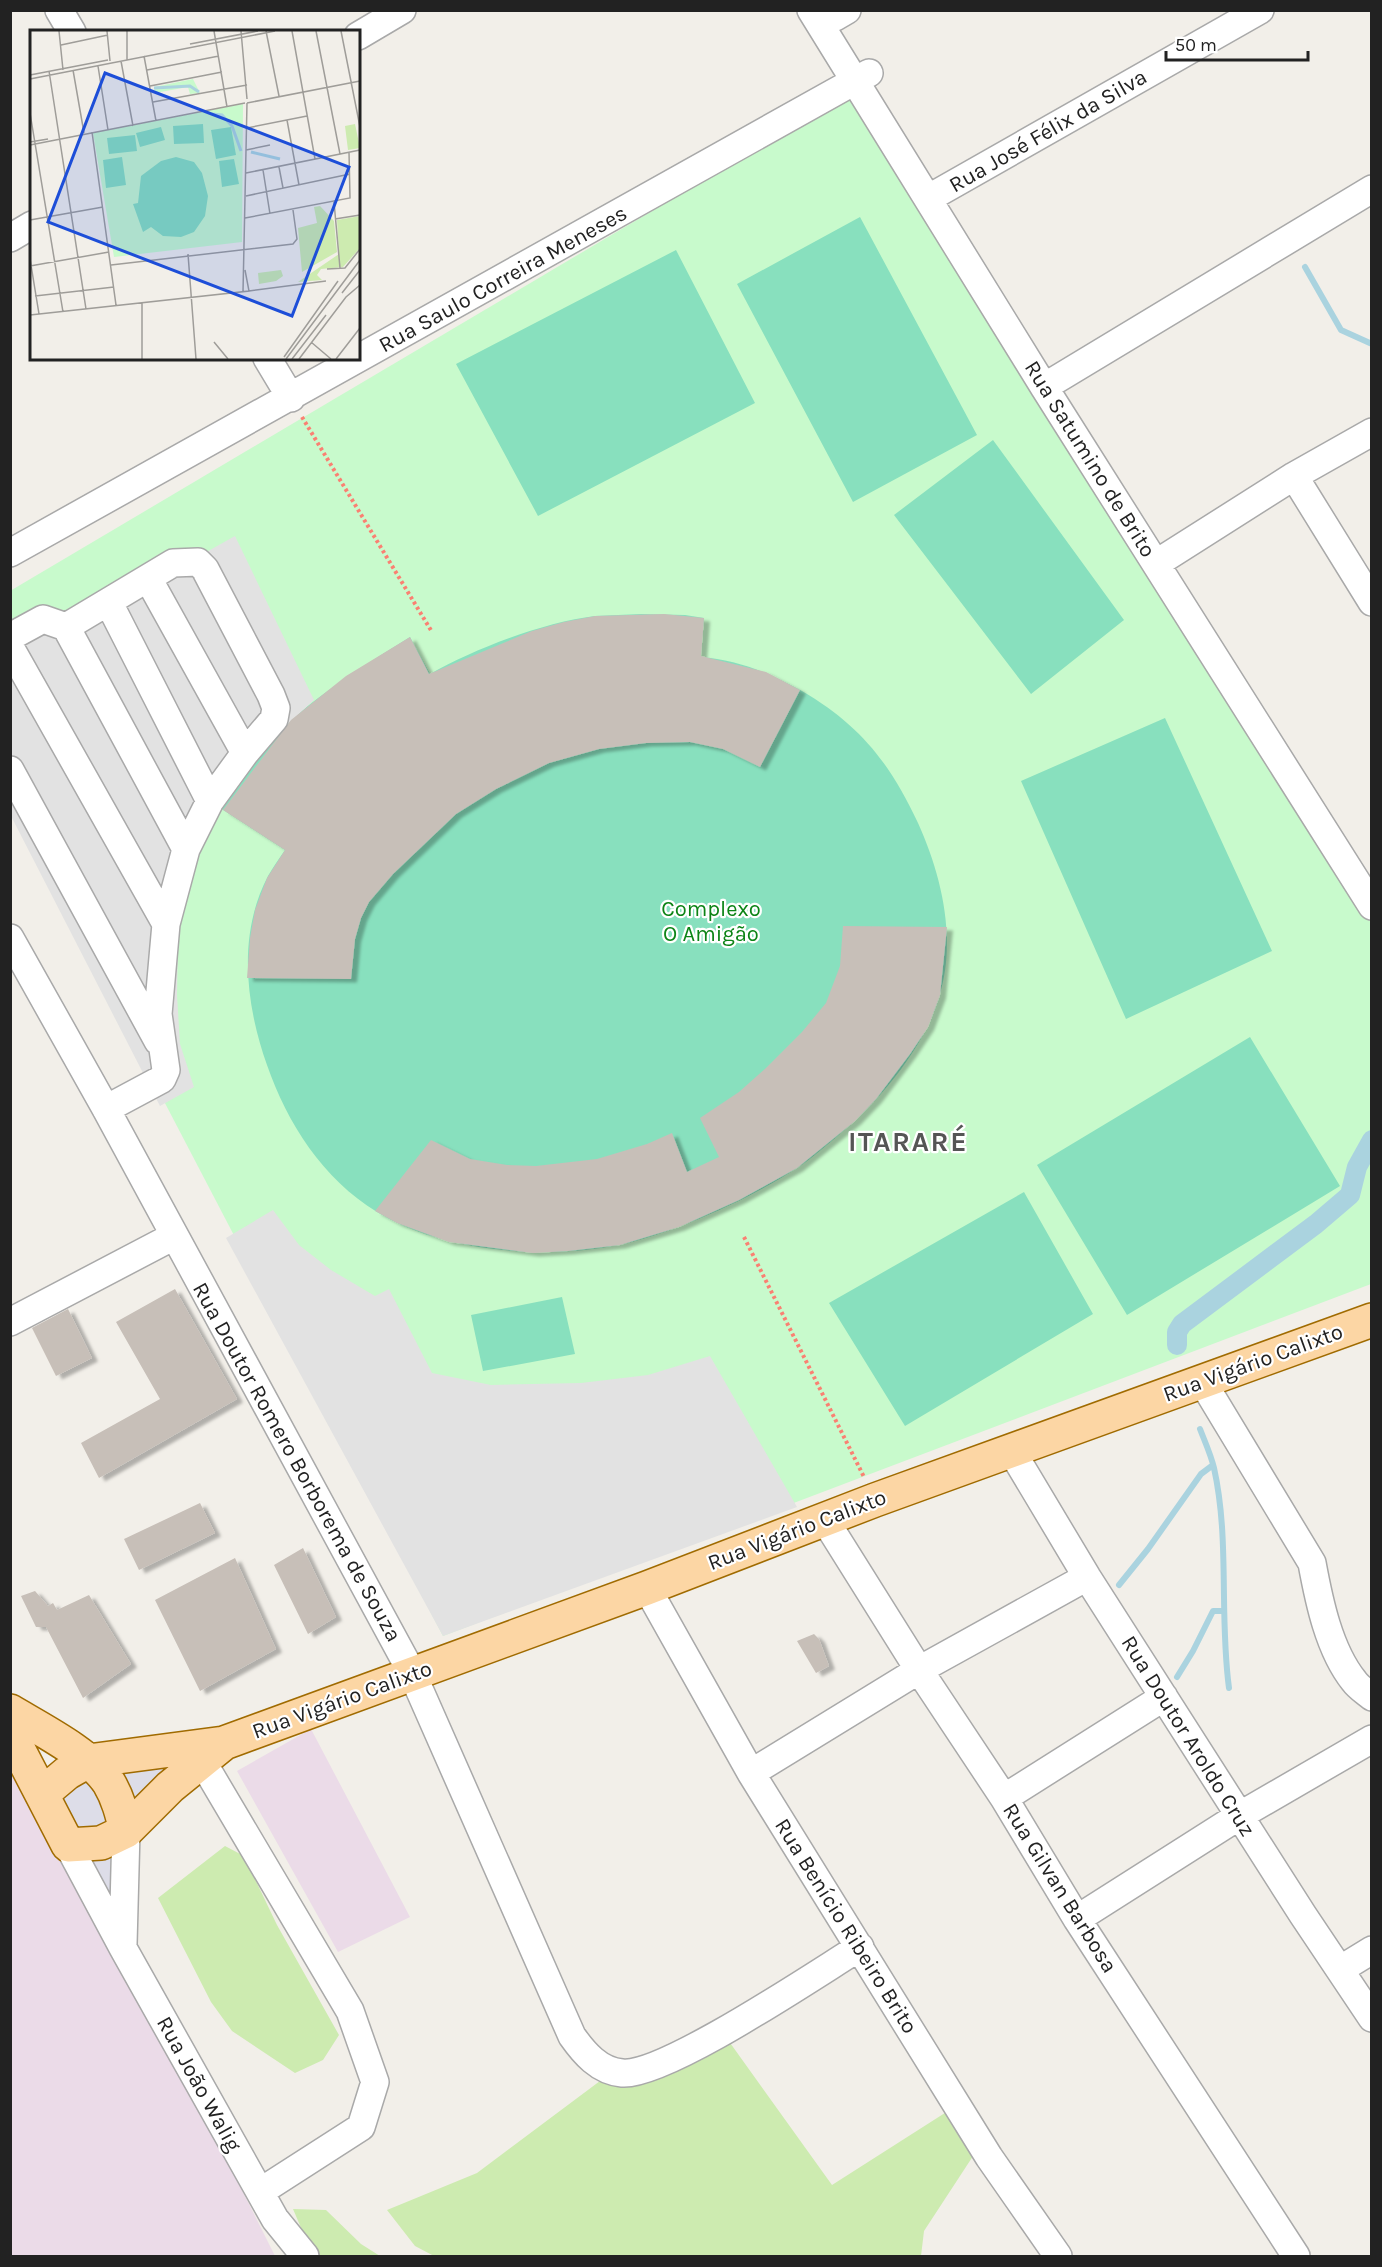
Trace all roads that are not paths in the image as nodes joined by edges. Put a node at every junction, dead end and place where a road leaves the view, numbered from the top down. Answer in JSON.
{"nodes":[{"id":1,"x":59,"y":10,"type":"edge"},
{"id":2,"x":402,"y":10,"type":"edge"},
{"id":3,"x":1260,"y":10,"type":"edge"},
{"id":4,"x":831,"y":12,"type":"edge"},
{"id":5,"x":71,"y":30,"type":"edge"},
{"id":6,"x":360,"y":35,"type":"edge"},
{"id":7,"x":862,"y":77,"type":"junction"},
{"id":8,"x":1371,"y":189,"type":"edge"},
{"id":9,"x":936,"y":194,"type":"junction"},
{"id":10,"x":30,"y":226,"type":"edge"},
{"id":11,"x":10,"y":238,"type":"edge"},
{"id":12,"x":360,"y":359,"type":"edge"},
{"id":13,"x":268,"y":360,"type":"edge"},
{"id":14,"x":359,"y":360,"type":"edge"},
{"id":15,"x":1052,"y":382,"type":"junction"},
{"id":16,"x":291,"y":398,"type":"junction"},
{"id":17,"x":1371,"y":432,"type":"edge"},
{"id":18,"x":1294,"y":476,"type":"junction"},
{"id":19,"x":10,"y":553,"type":"edge"},
{"id":20,"x":1163,"y":559,"type":"junction"},
{"id":21,"x":149,"y":580,"type":"junction"},
{"id":22,"x":1371,"y":602,"type":"edge"},
{"id":23,"x":109,"y":603,"type":"junction"},
{"id":24,"x":66,"y":627,"type":"junction"},
{"id":25,"x":10,"y":637,"type":"edge"},
{"id":26,"x":10,"y":647,"type":"edge"},
{"id":27,"x":245,"y":753,"type":"junction"},
{"id":28,"x":10,"y":770,"type":"edge"},
{"id":29,"x":210,"y":801,"type":"junction"},
{"id":30,"x":186,"y":849,"type":"junction"},
{"id":31,"x":1371,"y":875,"type":"edge"},
{"id":32,"x":1371,"y":906,"type":"edge"},
{"id":33,"x":166,"y":924,"type":"junction"},
{"id":34,"x":10,"y":938,"type":"edge"},
{"id":35,"x":164,"y":1052,"type":"junction"},
{"id":36,"x":106,"y":1109,"type":"junction"},
{"id":37,"x":174,"y":1236,"type":"junction"},
{"id":38,"x":1371,"y":1320,"type":"edge"},
{"id":39,"x":10,"y":1322,"type":"edge"},
{"id":40,"x":1202,"y":1381,"type":"junction"},
{"id":41,"x":1011,"y":1450,"type":"junction"},
{"id":42,"x":825,"y":1520,"type":"junction"},
{"id":43,"x":1087,"y":1577,"type":"junction"},
{"id":44,"x":647,"y":1588,"type":"junction"},
{"id":45,"x":919,"y":1670,"type":"junction"},
{"id":46,"x":412,"y":1673,"type":"junction"},
{"id":47,"x":1164,"y":1697,"type":"junction"},
{"id":48,"x":1371,"y":1697,"type":"edge"},
{"id":49,"x":10,"y":1711,"type":"edge"},
{"id":50,"x":10,"y":1733,"type":"edge"},
{"id":51,"x":1371,"y":1739,"type":"edge"},
{"id":52,"x":213,"y":1752,"type":"junction"},
{"id":53,"x":88,"y":1761,"type":"junction"},
{"id":54,"x":751,"y":1773,"type":"junction"},
{"id":55,"x":42,"y":1794,"type":"junction"},
{"id":56,"x":1004,"y":1798,"type":"junction"},
{"id":57,"x":1239,"y":1816,"type":"junction"},
{"id":58,"x":126,"y":1831,"type":"junction"},
{"id":59,"x":68,"y":1845,"type":"junction"},
{"id":60,"x":1077,"y":1919,"type":"junction"},
{"id":61,"x":860,"y":1947,"type":"junction"},
{"id":62,"x":123,"y":1948,"type":"junction"},
{"id":63,"x":1371,"y":1950,"type":"edge"},
{"id":64,"x":1341,"y":1969,"type":"junction"},
{"id":65,"x":1371,"y":2018,"type":"edge"},
{"id":66,"x":260,"y":2192,"type":"junction"},
{"id":67,"x":275,"y":2219,"type":"junction"},
{"id":68,"x":1054,"y":2255,"type":"edge"},
{"id":69,"x":288,"y":2256,"type":"edge"},
{"id":70,"x":305,"y":2256,"type":"edge"},
{"id":71,"x":1296,"y":2256,"type":"edge"}],
"edges":[{"from":1,"to":5,"type":"street"},
{"from":2,"to":6,"type":"street"},
{"from":3,"to":9,"type":"street","name":"Rua José Félix da Silva"},
{"from":4,"to":7,"type":"street","name":"Rua Satumino de Brito"},
{"from":7,"to":9,"type":"street","name":"Rua Satumino de Brito"},
{"from":7,"to":12,"type":"street","name":"Rua Saulo Correira Meneses"},
{"from":8,"to":15,"type":"street"},
{"from":9,"to":15,"type":"street","name":"Rua Satumino de Brito"},
{"from":10,"to":11,"type":"street"},
{"from":13,"to":16,"type":"street"},
{"from":14,"to":16,"type":"street","name":"Rua Saulo Correira Meneses"},
{"from":15,"to":20,"type":"street","name":"Rua Satumino de Brito"},
{"from":16,"to":19,"type":"street","name":"Rua Saulo Correira Meneses"},
{"from":17,"to":18,"type":"street"},
{"from":18,"to":20,"type":"street"},
{"from":18,"to":22,"type":"street"},
{"from":20,"to":31,"type":"street","name":"Rua Satumino de Brito"},
{"from":20,"to":32,"type":"street","name":"Rua Satumino de Brito"},
{"from":21,"to":23,"type":"street"},
{"from":21,"to":27,"type":"street"},
{"from":21,"to":27,"type":"street"},
{"from":23,"to":24,"type":"street"},
{"from":23,"to":29,"type":"street"},
{"from":24,"to":25,"type":"street"},
{"from":24,"to":30,"type":"street"},
{"from":26,"to":33,"type":"street"},
{"from":27,"to":29,"type":"street"},
{"from":28,"to":35,"type":"street"},
{"from":29,"to":30,"type":"street"},
{"from":30,"to":33,"type":"street"},
{"from":33,"to":35,"type":"street"},
{"from":34,"to":36,"type":"street","name":"Rua Doutor Romero Borborema de Souza"},
{"from":35,"to":36,"type":"street"},
{"from":36,"to":37,"type":"street","name":"Rua Doutor Romero Borborema de Souza"},
{"from":37,"to":39,"type":"street"},
{"from":37,"to":46,"type":"street","name":"Rua Doutor Romero Borborema de Souza"},
{"from":38,"to":40,"type":"main road","name":"Rua Vigário Calixto"},
{"from":40,"to":41,"type":"main road","name":"Rua Vigário Calixto"},
{"from":40,"to":48,"type":"street"},
{"from":41,"to":42,"type":"main road","name":"Rua Vigário Calixto"},
{"from":41,"to":43,"type":"street","name":"Rua Doutor Aroldo Cruz"},
{"from":42,"to":44,"type":"main road","name":"Rua Vigário Calixto"},
{"from":42,"to":45,"type":"street","name":"Rua Gilvan Barbosa"},
{"from":43,"to":45,"type":"street"},
{"from":43,"to":47,"type":"street","name":"Rua Doutor Aroldo Cruz"},
{"from":44,"to":46,"type":"main road","name":"Rua Vigário Calixto"},
{"from":44,"to":54,"type":"street","name":"Rua Benício Ribeiro Brito"},
{"from":45,"to":54,"type":"street"},
{"from":45,"to":56,"type":"street","name":"Rua Gilvan Barbosa"},
{"from":46,"to":52,"type":"main road","name":"Rua Vigário Calixto"},
{"from":46,"to":61,"type":"street","name":"Rua Doutor Romero Borborema de Souza"},
{"from":47,"to":56,"type":"street"},
{"from":47,"to":57,"type":"street","name":"Rua Doutor Aroldo Cruz"},
{"from":49,"to":53,"type":"main road"},
{"from":50,"to":55,"type":"main road","name":"Rua João Walig"},
{"from":51,"to":57,"type":"street"},
{"from":52,"to":53,"type":"main road","name":"Rua Vigário Calixto"},
{"from":52,"to":58,"type":"main road","name":"Rua Vigário Calixto"},
{"from":52,"to":66,"type":"street"},
{"from":53,"to":55,"type":"main road","name":"Rua Vigário Calixto"},
{"from":53,"to":58,"type":"main road"},
{"from":54,"to":61,"type":"street","name":"Rua Benício Ribeiro Brito"},
{"from":55,"to":59,"type":"main road","name":"Rua João Walig"},
{"from":56,"to":60,"type":"street","name":"Rua Gilvan Barbosa"},
{"from":57,"to":60,"type":"street"},
{"from":57,"to":64,"type":"street","name":"Rua Doutor Aroldo Cruz"},
{"from":58,"to":59,"type":"main road","name":"Rua Vigário Calixto"},
{"from":58,"to":62,"type":"street"},
{"from":59,"to":62,"type":"street","name":"Rua João Walig"},
{"from":60,"to":71,"type":"street","name":"Rua Gilvan Barbosa"},
{"from":61,"to":68,"type":"street","name":"Rua Benício Ribeiro Brito"},
{"from":62,"to":66,"type":"street","name":"Rua João Walig"},
{"from":63,"to":64,"type":"street"},
{"from":64,"to":65,"type":"street","name":"Rua Doutor Aroldo Cruz"},
{"from":66,"to":67,"type":"street","name":"Rua João Walig"},
{"from":67,"to":69,"type":"street"},
{"from":67,"to":70,"type":"street"}]}
